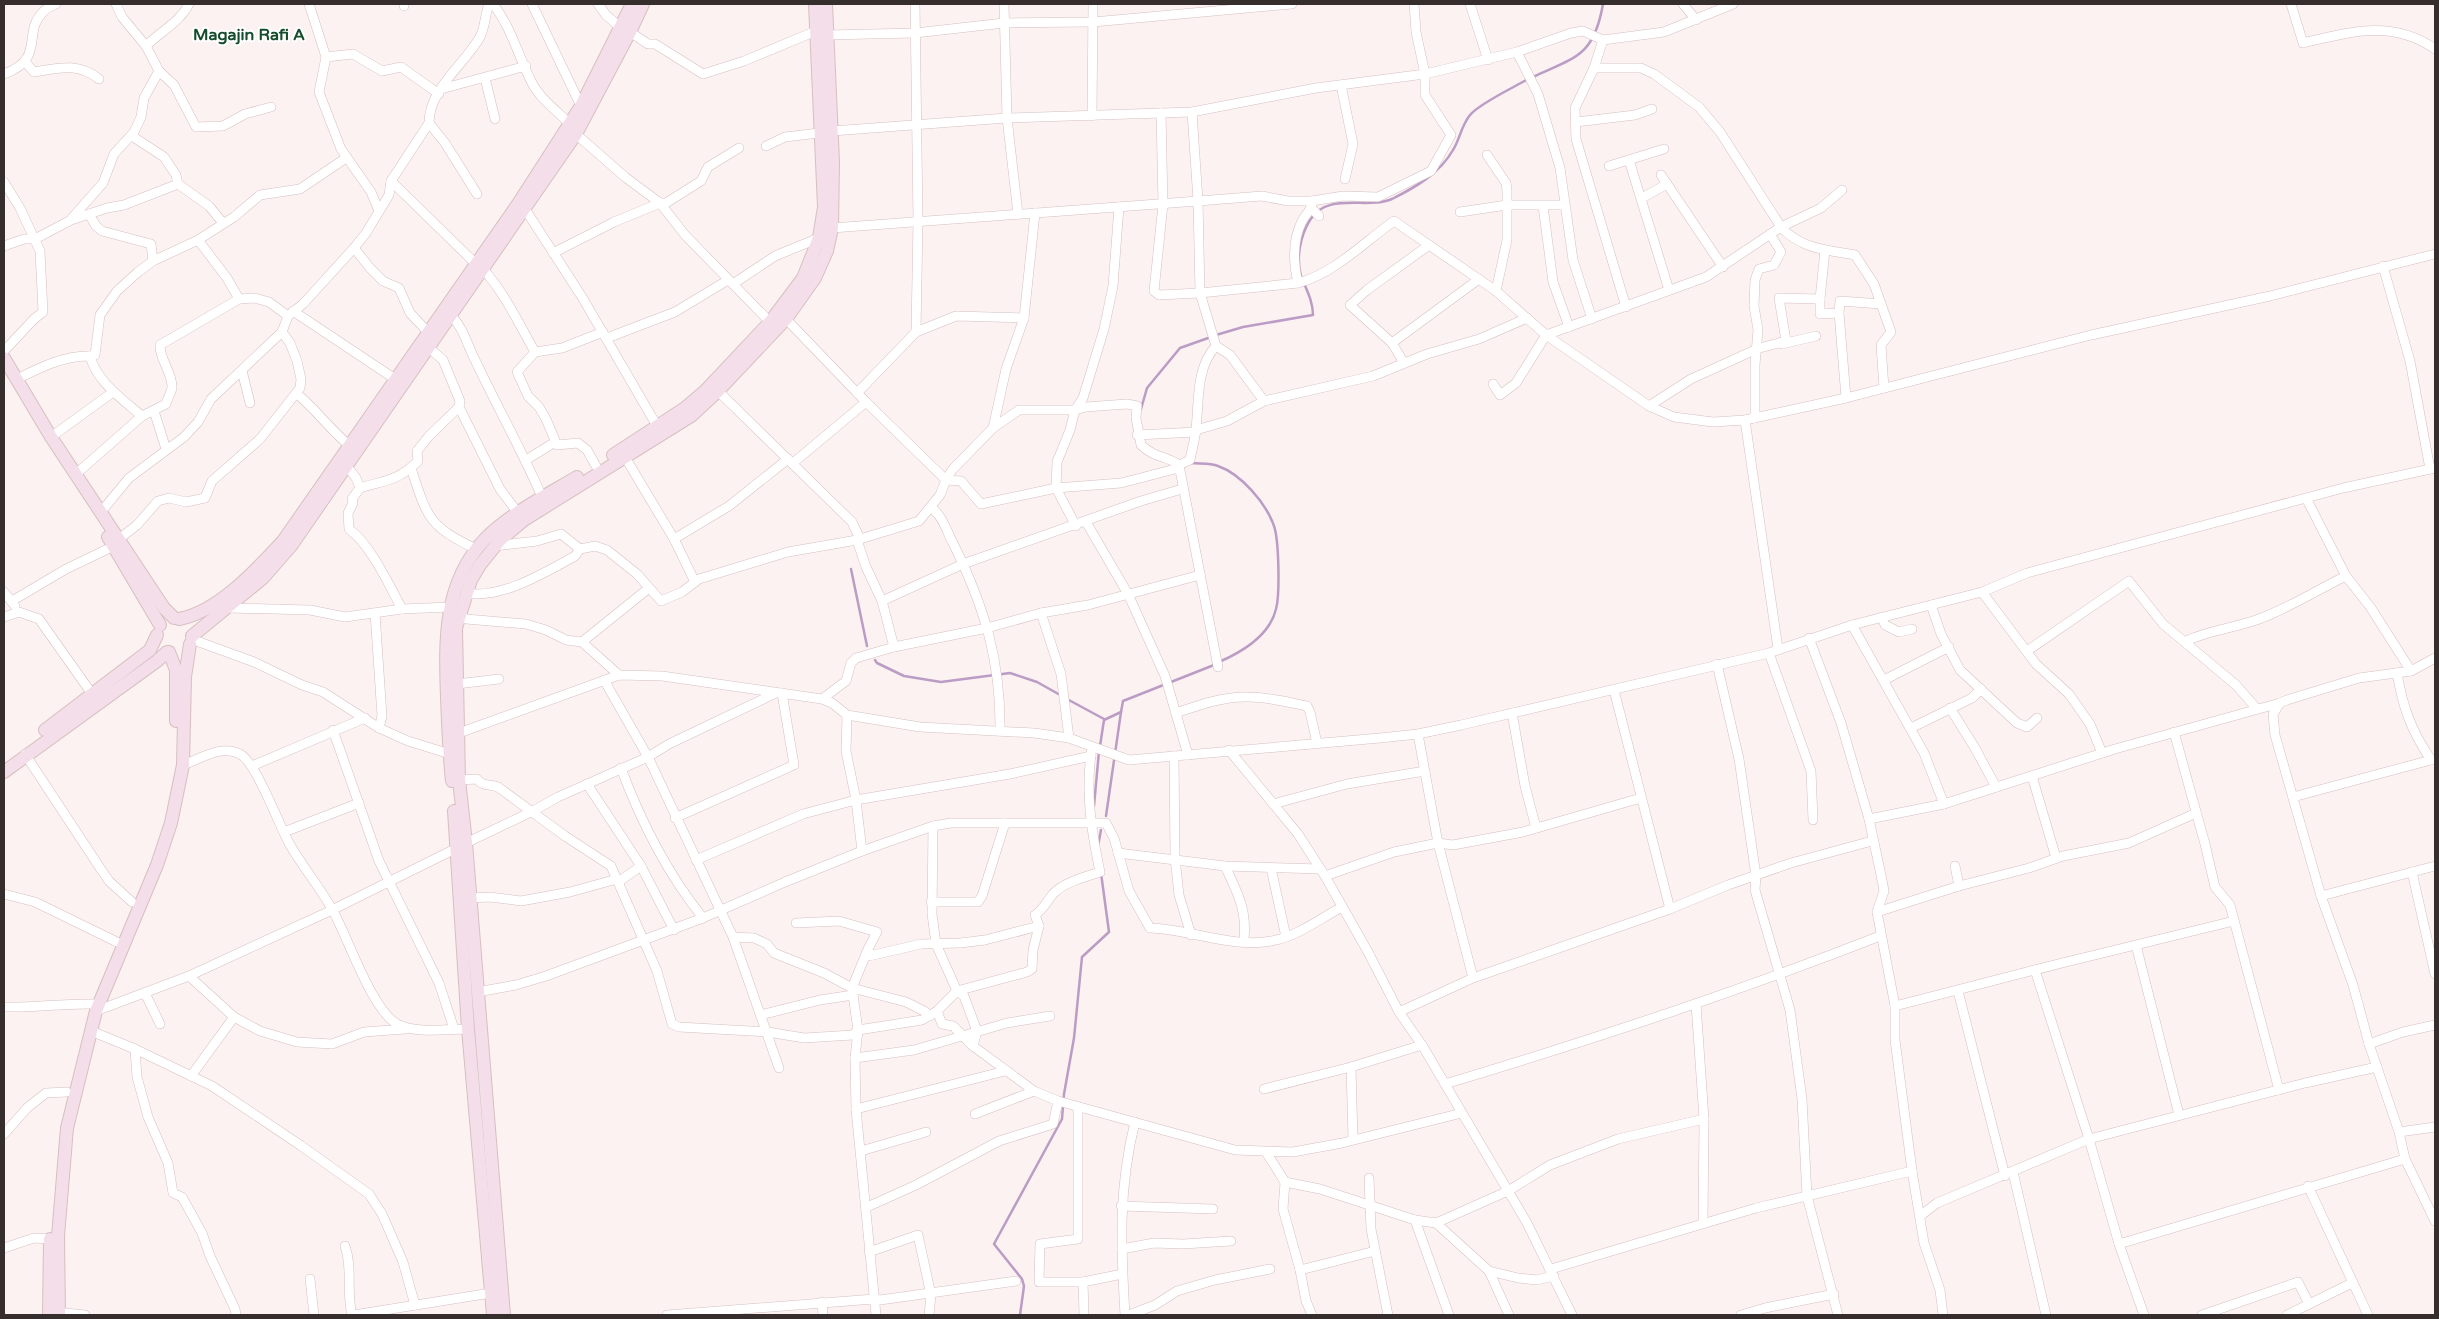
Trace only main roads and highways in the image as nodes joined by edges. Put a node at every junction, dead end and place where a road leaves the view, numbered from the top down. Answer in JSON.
{"nodes":[{"id":1,"x":632,"y":4,"type":"edge"},
{"id":2,"x":643,"y":4,"type":"edge"},
{"id":3,"x":815,"y":4,"type":"edge"},
{"id":4,"x":826,"y":4,"type":"edge"},
{"id":5,"x":626,"y":30,"type":"junction"},
{"id":6,"x":822,"y":33,"type":"junction"},
{"id":7,"x":573,"y":129,"type":"junction"},
{"id":8,"x":826,"y":132,"type":"junction"},
{"id":9,"x":480,"y":267,"type":"junction"},
{"id":10,"x":4,"y":358,"type":"edge"},
{"id":11,"x":4,"y":370,"type":"edge"},
{"id":12,"x":117,"y":542,"type":"junction"},
{"id":13,"x":454,"y":611,"type":"junction"},
{"id":14,"x":176,"y":619,"type":"junction"},
{"id":15,"x":158,"y":630,"type":"junction"},
{"id":16,"x":191,"y":640,"type":"junction"},
{"id":17,"x":168,"y":652,"type":"junction"},
{"id":18,"x":4,"y":762,"type":"edge"},
{"id":19,"x":4,"y":772,"type":"edge"},
{"id":20,"x":462,"y":846,"type":"junction"},
{"id":21,"x":95,"y":1007,"type":"junction"},
{"id":22,"x":496,"y":1292,"type":"junction"},
{"id":23,"x":54,"y":1313,"type":"edge"},
{"id":24,"x":493,"y":1315,"type":"edge"},
{"id":25,"x":504,"y":1315,"type":"edge"}],
"edges":[{"from":1,"to":5,"type":"main road"},
{"from":2,"to":5,"type":"main road"},
{"from":3,"to":6,"type":"main road"},
{"from":4,"to":6,"type":"main road"},
{"from":5,"to":7,"type":"main road"},
{"from":5,"to":7,"type":"main road"},
{"from":6,"to":8,"type":"main road"},
{"from":7,"to":9,"type":"main road"},
{"from":7,"to":9,"type":"main road"},
{"from":8,"to":13,"type":"main road"},
{"from":8,"to":13,"type":"main road"},
{"from":9,"to":14,"type":"main road"},
{"from":9,"to":16,"type":"main road"},
{"from":10,"to":12,"type":"main road"},
{"from":11,"to":12,"type":"main road"},
{"from":12,"to":14,"type":"main road"},
{"from":12,"to":15,"type":"main road"},
{"from":13,"to":20,"type":"main road"},
{"from":13,"to":20,"type":"main road"},
{"from":14,"to":15,"type":"main road"},
{"from":14,"to":16,"type":"main road"},
{"from":15,"to":17,"type":"main road"},
{"from":15,"to":18,"type":"main road"},
{"from":16,"to":17,"type":"main road"},
{"from":16,"to":21,"type":"main road"},
{"from":17,"to":19,"type":"main road"},
{"from":17,"to":21,"type":"main road"},
{"from":20,"to":22,"type":"main road"},
{"from":20,"to":22,"type":"main road"},
{"from":21,"to":23,"type":"main road"},
{"from":21,"to":23,"type":"main road"},
{"from":22,"to":24,"type":"main road"},
{"from":22,"to":25,"type":"main road"}]}
